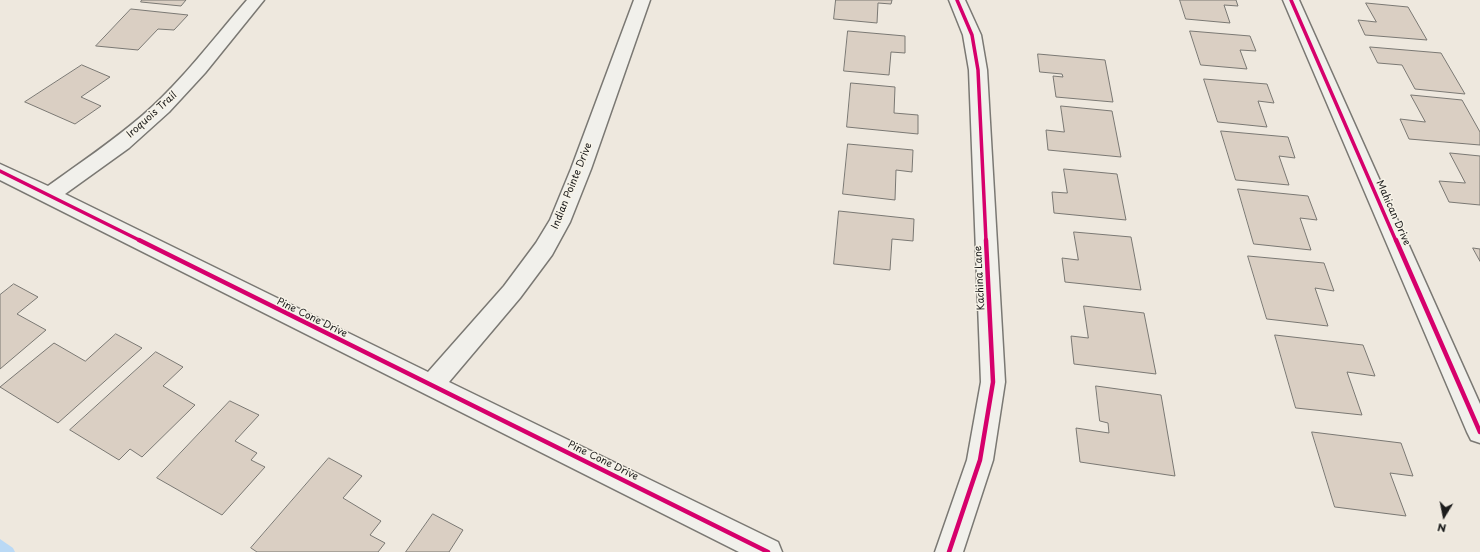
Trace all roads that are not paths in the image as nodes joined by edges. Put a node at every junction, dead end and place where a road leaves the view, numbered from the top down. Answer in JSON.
{"nodes":[{"id":1,"x":256,"y":0,"type":"edge"},
{"id":2,"x":642,"y":0,"type":"edge"},
{"id":3,"x":957,"y":0,"type":"edge"},
{"id":4,"x":1291,"y":0,"type":"edge"},
{"id":5,"x":0,"y":171,"type":"edge"},
{"id":6,"x":49,"y":196,"type":"junction"},
{"id":7,"x":431,"y":386,"type":"junction"},
{"id":8,"x":1480,"y":432,"type":"edge"},
{"id":9,"x":768,"y":552,"type":"edge"},
{"id":10,"x":949,"y":552,"type":"edge"}],
"edges":[{"from":1,"to":6,"type":"street","name":"Iroquois Trail"},
{"from":2,"to":7,"type":"street","name":"Indian Pointe Drive"},
{"from":3,"to":10,"type":"street","name":"Kachina Lane"},
{"from":4,"to":8,"type":"street","name":"Mahican Drive"},
{"from":5,"to":6,"type":"street","name":"Pine Cone Drive"},
{"from":6,"to":7,"type":"street","name":"Pine Cone Drive"},
{"from":7,"to":9,"type":"street","name":"Pine Cone Drive"}]}
